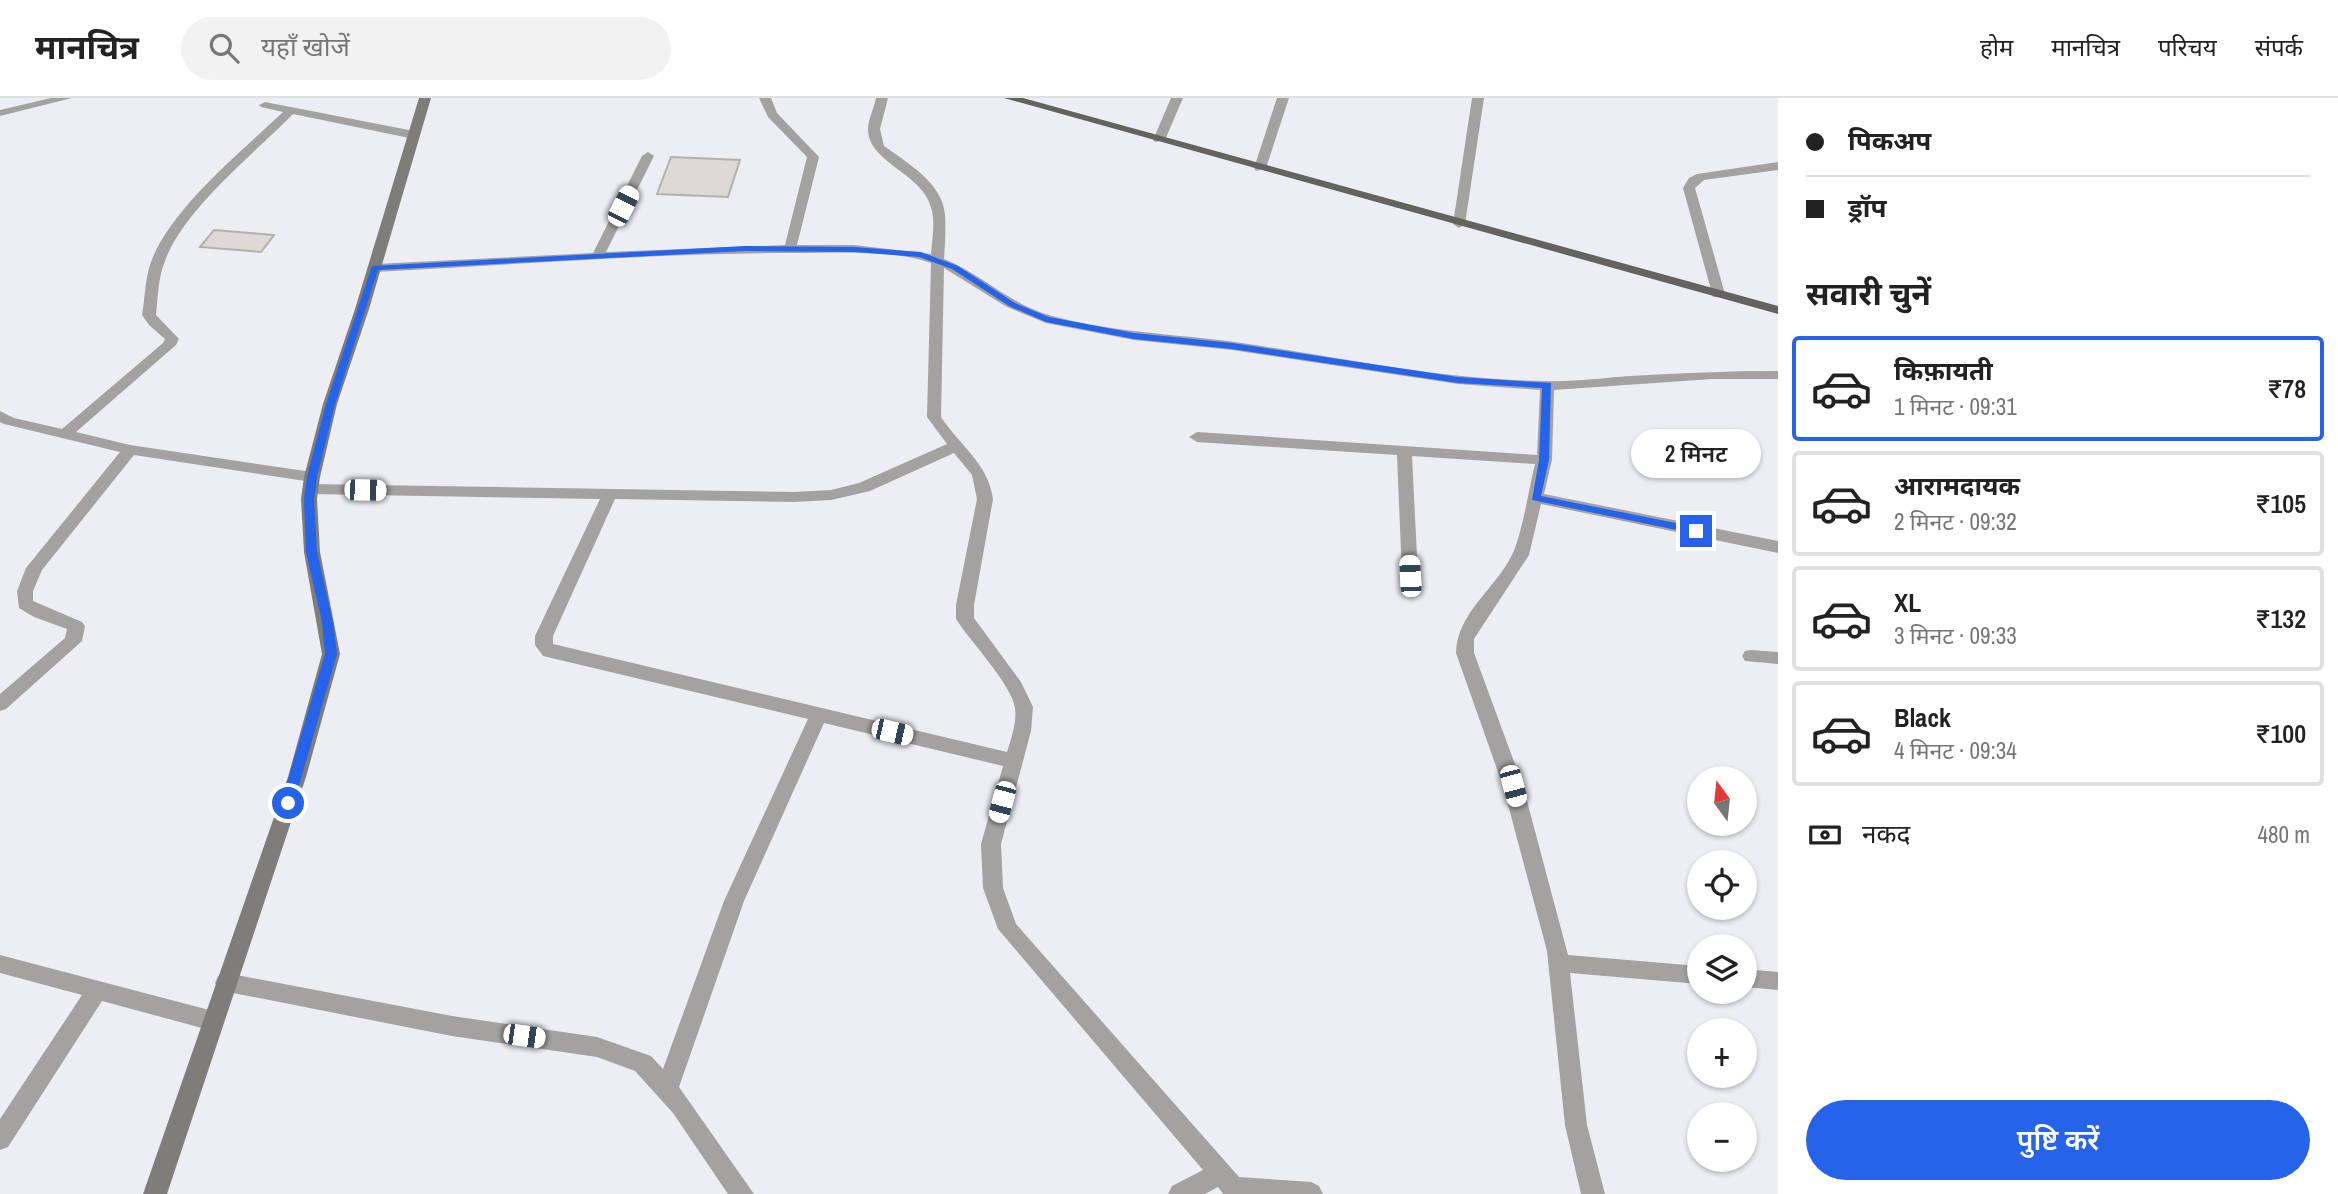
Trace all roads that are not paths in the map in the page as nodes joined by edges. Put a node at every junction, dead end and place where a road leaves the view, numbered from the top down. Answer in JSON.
{"nodes":[{"id":1,"x":66,"y":98,"type":"edge"},
{"id":2,"x":425,"y":98,"type":"edge"},
{"id":3,"x":765,"y":98,"type":"edge"},
{"id":4,"x":882,"y":98,"type":"edge"},
{"id":5,"x":1010,"y":98,"type":"edge"},
{"id":6,"x":1177,"y":98,"type":"edge"},
{"id":7,"x":1283,"y":98,"type":"edge"},
{"id":8,"x":1478,"y":98,"type":"edge"},
{"id":9,"x":265,"y":105,"type":"dead end"},
{"id":10,"x":291,"y":110,"type":"junction"},
{"id":11,"x":0,"y":113,"type":"edge"},
{"id":12,"x":414,"y":135,"type":"junction"},
{"id":13,"x":1159,"y":140,"type":"junction"},
{"id":14,"x":648,"y":156,"type":"dead end"},
{"id":15,"x":1778,"y":166,"type":"edge"},
{"id":16,"x":1260,"y":168,"type":"junction"},
{"id":17,"x":1459,"y":224,"type":"junction"},
{"id":18,"x":790,"y":249,"type":"junction"},
{"id":19,"x":598,"y":255,"type":"junction"},
{"id":20,"x":937,"y":261,"type":"junction"},
{"id":21,"x":375,"y":268,"type":"junction"},
{"id":22,"x":1718,"y":294,"type":"junction"},
{"id":23,"x":1778,"y":310,"type":"edge"},
{"id":24,"x":1778,"y":375,"type":"edge"},
{"id":25,"x":1547,"y":386,"type":"junction"},
{"id":26,"x":0,"y":416,"type":"edge"},
{"id":27,"x":64,"y":435,"type":"junction"},
{"id":28,"x":1196,"y":437,"type":"dead end"},
{"id":29,"x":956,"y":446,"type":"junction"},
{"id":30,"x":130,"y":450,"type":"junction"},
{"id":31,"x":1404,"y":451,"type":"junction"},
{"id":32,"x":1544,"y":460,"type":"junction"},
{"id":33,"x":311,"y":483,"type":"junction"},
{"id":34,"x":610,"y":494,"type":"junction"},
{"id":35,"x":1535,"y":498,"type":"junction"},
{"id":36,"x":1778,"y":547,"type":"edge"},
{"id":37,"x":1410,"y":576,"type":"dead end"},
{"id":38,"x":1751,"y":656,"type":"dead end"},
{"id":39,"x":1778,"y":658,"type":"edge"},
{"id":40,"x":0,"y":704,"type":"edge"},
{"id":41,"x":819,"y":715,"type":"junction"},
{"id":42,"x":1013,"y":761,"type":"junction"},
{"id":43,"x":1558,"y":963,"type":"junction"},
{"id":44,"x":0,"y":964,"type":"edge"},
{"id":45,"x":1687,"y":974,"type":"edge"},
{"id":46,"x":1757,"y":979,"type":"edge"},
{"id":47,"x":1778,"y":981,"type":"edge"},
{"id":48,"x":226,"y":982,"type":"junction"},
{"id":49,"x":97,"y":991,"type":"junction"},
{"id":50,"x":213,"y":1021,"type":"junction"},
{"id":51,"x":667,"y":1089,"type":"junction"},
{"id":52,"x":0,"y":1139,"type":"edge"},
{"id":53,"x":1231,"y":1185,"type":"edge"},
{"id":54,"x":155,"y":1194,"type":"edge"},
{"id":55,"x":742,"y":1194,"type":"edge"},
{"id":56,"x":1180,"y":1194,"type":"edge"},
{"id":57,"x":1311,"y":1194,"type":"edge"},
{"id":58,"x":1593,"y":1194,"type":"edge"}],
"edges":[{"from":1,"to":11,"type":"street"},
{"from":2,"to":12,"type":"main road"},
{"from":3,"to":18,"type":"street"},
{"from":4,"to":20,"type":"street"},
{"from":5,"to":13,"type":"main road"},
{"from":6,"to":13,"type":"street"},
{"from":7,"to":16,"type":"street"},
{"from":8,"to":17,"type":"street"},
{"from":9,"to":10,"type":"street"},
{"from":10,"to":12,"type":"street"},
{"from":10,"to":27,"type":"street"},
{"from":12,"to":21,"type":"main road"},
{"from":13,"to":16,"type":"main road"},
{"from":14,"to":19,"type":"street"},
{"from":15,"to":22,"type":"street"},
{"from":16,"to":17,"type":"main road"},
{"from":17,"to":22,"type":"main road"},
{"from":18,"to":19,"type":"street"},
{"from":18,"to":20,"type":"street"},
{"from":19,"to":21,"type":"street"},
{"from":20,"to":25,"type":"street"},
{"from":20,"to":29,"type":"street"},
{"from":21,"to":33,"type":"main road"},
{"from":22,"to":23,"type":"main road"},
{"from":24,"to":25,"type":"street"},
{"from":25,"to":32,"type":"street"},
{"from":26,"to":27,"type":"street"},
{"from":27,"to":30,"type":"street"},
{"from":28,"to":31,"type":"street"},
{"from":29,"to":34,"type":"street"},
{"from":29,"to":42,"type":"street"},
{"from":30,"to":33,"type":"street"},
{"from":30,"to":40,"type":"street"},
{"from":31,"to":32,"type":"street"},
{"from":31,"to":37,"type":"street"},
{"from":32,"to":35,"type":"street"},
{"from":33,"to":34,"type":"street"},
{"from":33,"to":48,"type":"main road"},
{"from":34,"to":41,"type":"street"},
{"from":35,"to":36,"type":"street"},
{"from":35,"to":43,"type":"street"},
{"from":38,"to":39,"type":"street"},
{"from":41,"to":42,"type":"street"},
{"from":41,"to":51,"type":"street"},
{"from":42,"to":53,"type":"street"},
{"from":43,"to":45,"type":"street"},
{"from":43,"to":58,"type":"street"},
{"from":44,"to":49,"type":"street"},
{"from":46,"to":47,"type":"street"},
{"from":48,"to":50,"type":"main road"},
{"from":48,"to":51,"type":"street"},
{"from":49,"to":50,"type":"street"},
{"from":49,"to":52,"type":"street"},
{"from":50,"to":54,"type":"main road"},
{"from":51,"to":55,"type":"street"},
{"from":53,"to":56,"type":"street"},
{"from":53,"to":57,"type":"street"}]}
